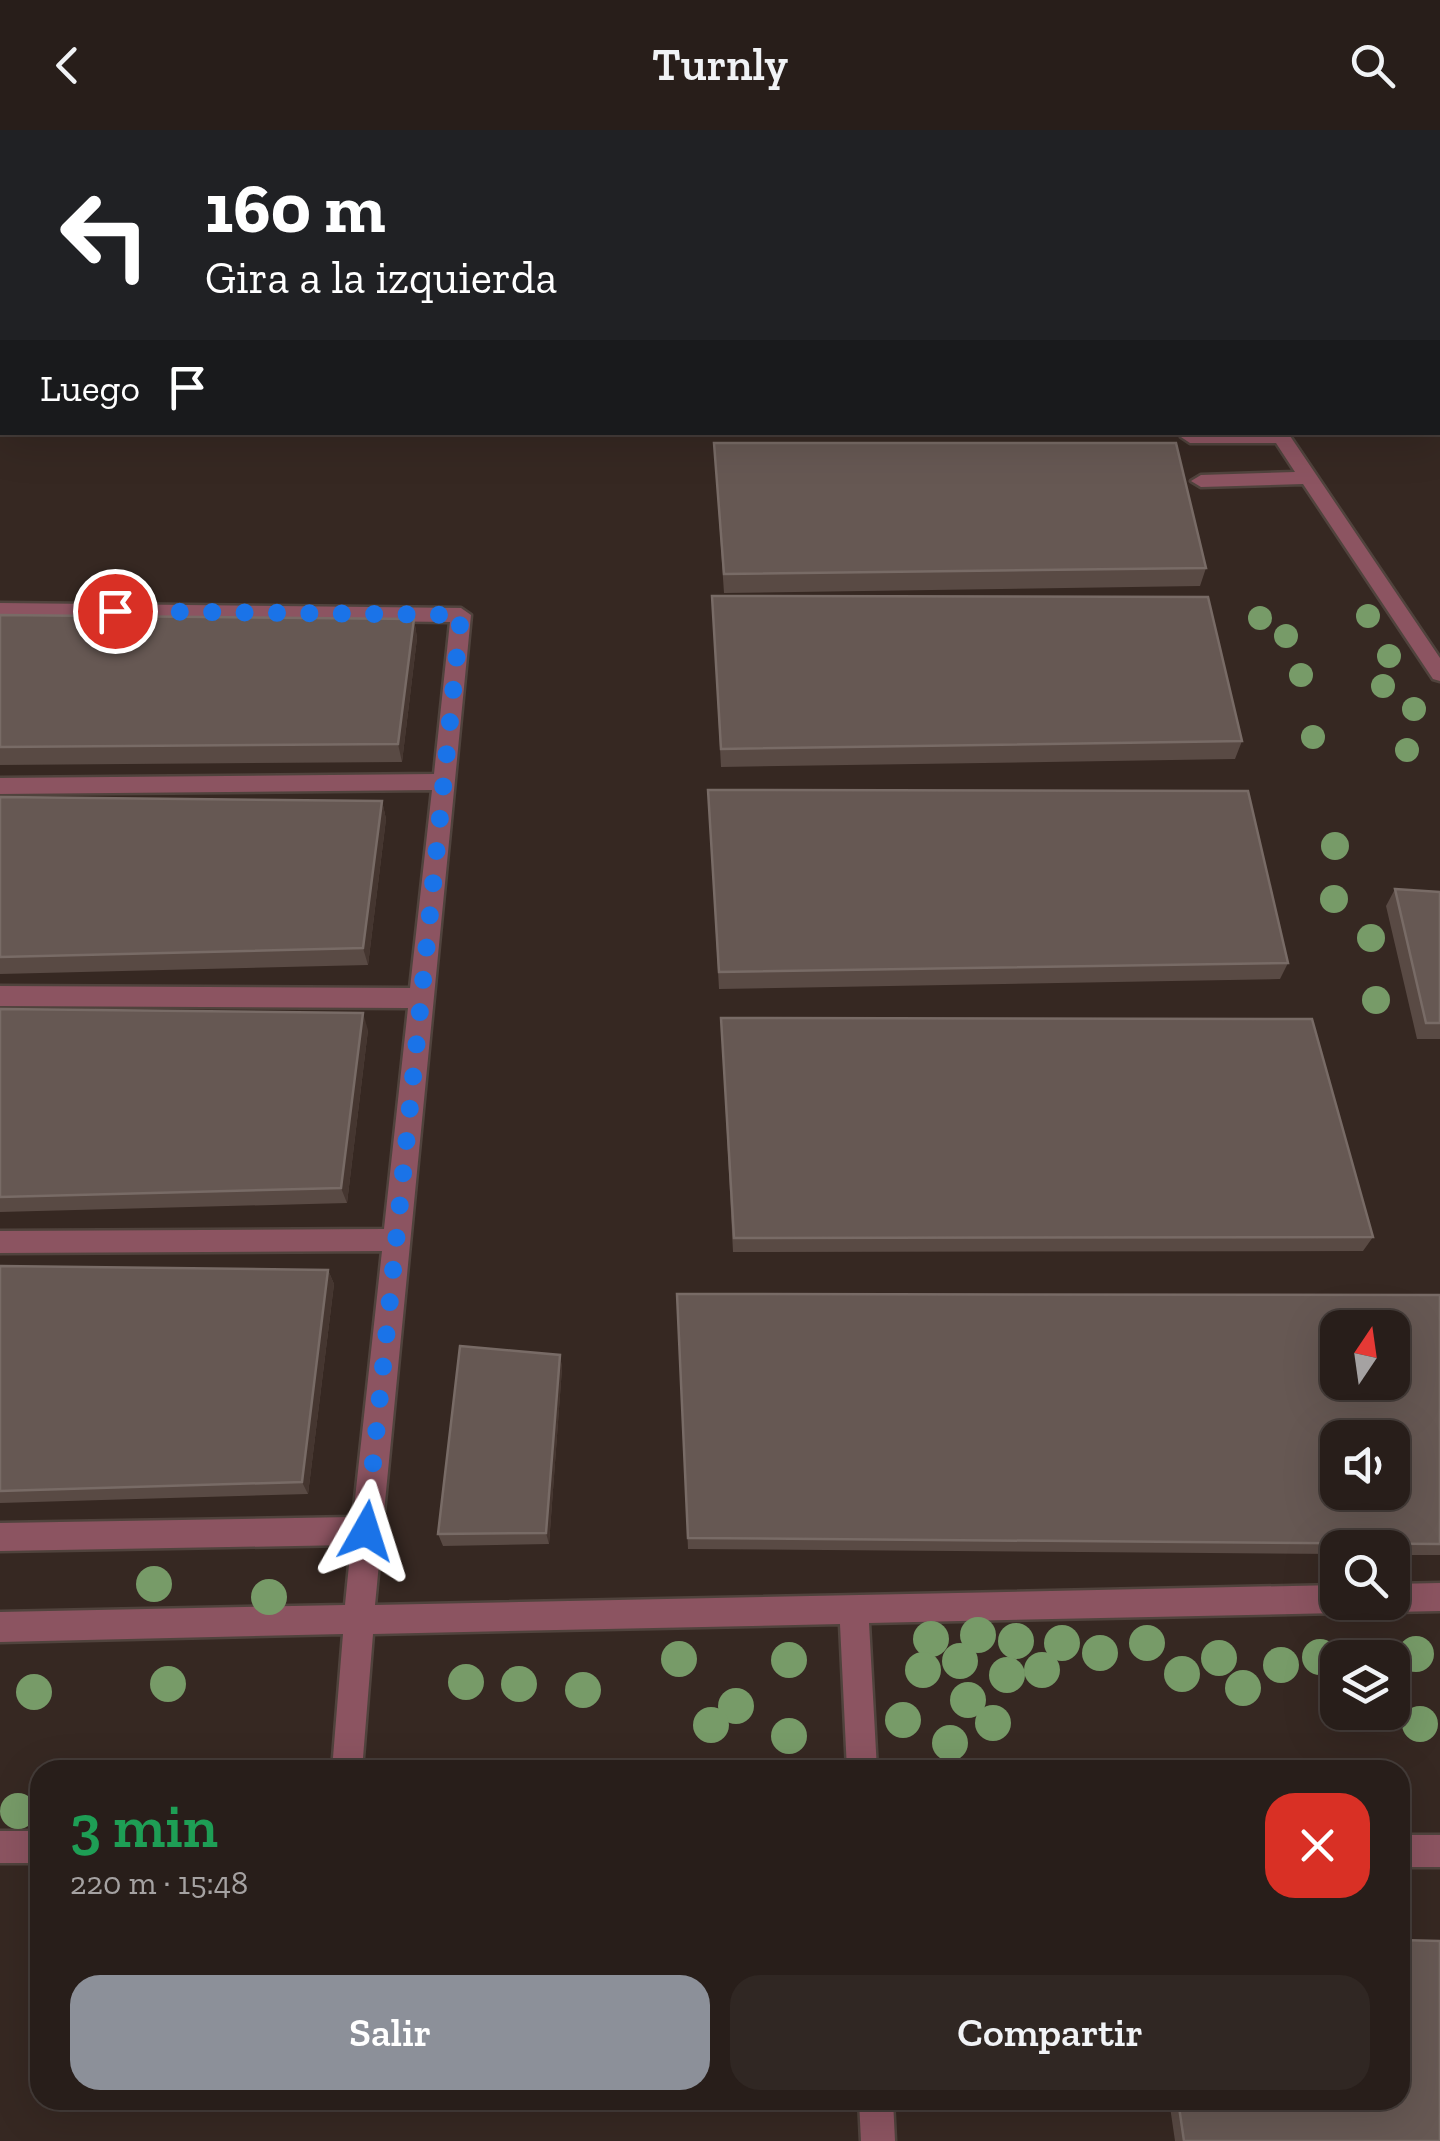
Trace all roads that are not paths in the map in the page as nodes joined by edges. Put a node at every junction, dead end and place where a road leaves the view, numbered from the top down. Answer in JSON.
{"nodes":[{"id":1,"x":1190,"y":438,"type":"dead end"},
{"id":2,"x":1307,"y":478,"type":"junction"},
{"id":3,"x":1201,"y":481,"type":"dead end"},
{"id":4,"x":0,"y":610,"type":"edge"},
{"id":5,"x":1440,"y":674,"type":"edge"},
{"id":6,"x":444,"y":782,"type":"junction"},
{"id":7,"x":0,"y":786,"type":"edge"},
{"id":8,"x":0,"y":996,"type":"edge"},
{"id":9,"x":421,"y":998,"type":"junction"},
{"id":10,"x":396,"y":1240,"type":"junction"},
{"id":11,"x":0,"y":1242,"type":"edge"},
{"id":12,"x":366,"y":1531,"type":"junction"},
{"id":13,"x":0,"y":1537,"type":"edge"},
{"id":14,"x":1440,"y":1597,"type":"edge"},
{"id":15,"x":1410,"y":1598,"type":"edge"},
{"id":16,"x":1320,"y":1599,"type":"edge"},
{"id":17,"x":854,"y":1609,"type":"junction"},
{"id":18,"x":358,"y":1619,"type":"junction"},
{"id":19,"x":0,"y":1626,"type":"edge"},
{"id":20,"x":348,"y":1760,"type":"edge"},
{"id":21,"x":862,"y":1760,"type":"edge"},
{"id":22,"x":30,"y":1847,"type":"edge"},
{"id":23,"x":0,"y":1848,"type":"edge"},
{"id":24,"x":1410,"y":1851,"type":"edge"},
{"id":25,"x":1440,"y":1851,"type":"edge"},
{"id":26,"x":876,"y":2110,"type":"edge"},
{"id":27,"x":878,"y":2141,"type":"edge"}],
"edges":[{"from":1,"to":2,"type":"street"},
{"from":2,"to":3,"type":"street"},
{"from":2,"to":5,"type":"street"},
{"from":4,"to":6,"type":"street"},
{"from":6,"to":7,"type":"street"},
{"from":6,"to":9,"type":"street"},
{"from":8,"to":9,"type":"street"},
{"from":9,"to":10,"type":"street"},
{"from":10,"to":11,"type":"street"},
{"from":10,"to":12,"type":"street"},
{"from":12,"to":13,"type":"street"},
{"from":12,"to":18,"type":"street"},
{"from":14,"to":15,"type":"street"},
{"from":16,"to":17,"type":"street"},
{"from":17,"to":18,"type":"street"},
{"from":17,"to":21,"type":"street"},
{"from":18,"to":19,"type":"street"},
{"from":18,"to":20,"type":"street"},
{"from":22,"to":23,"type":"street"},
{"from":24,"to":25,"type":"street"},
{"from":26,"to":27,"type":"street"}]}
